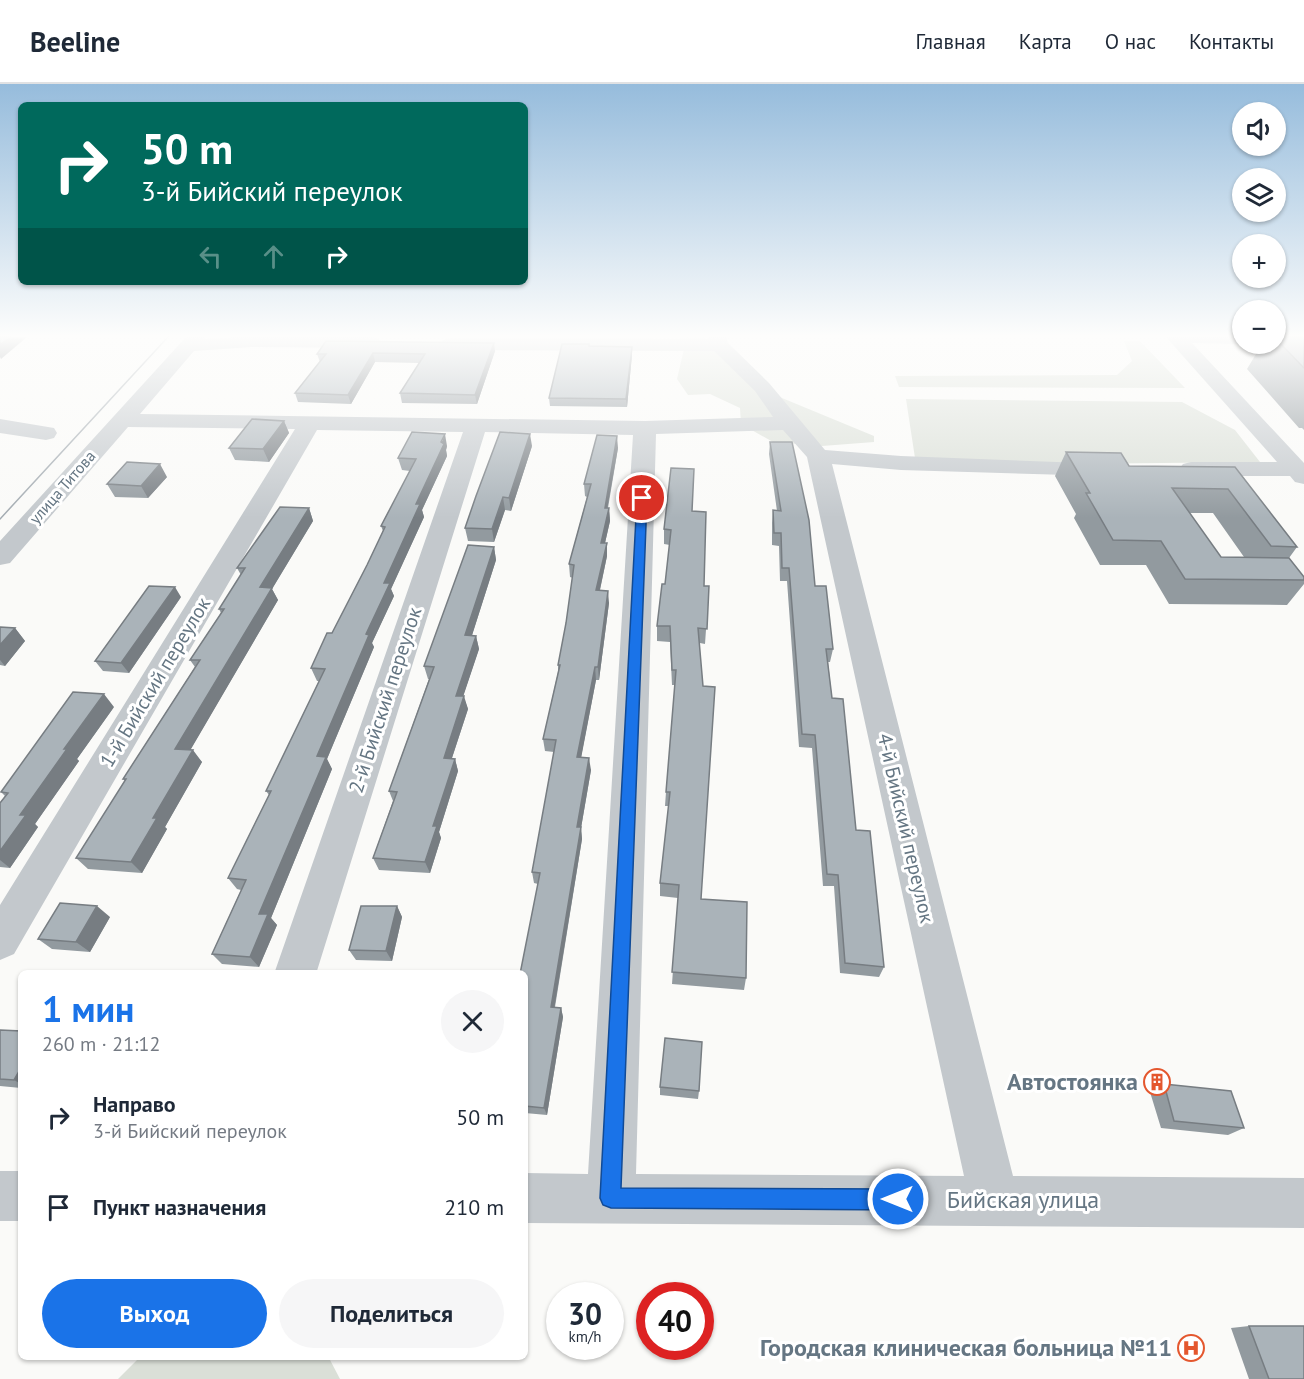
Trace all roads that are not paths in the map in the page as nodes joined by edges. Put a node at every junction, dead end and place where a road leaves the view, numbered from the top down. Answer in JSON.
{"nodes":[{"id":1,"x":142,"y":397,"type":"edge"},
{"id":2,"x":770,"y":397,"type":"edge"},
{"id":3,"x":1232,"y":397,"type":"edge"},
{"id":4,"x":122,"y":420,"type":"junction"},
{"id":5,"x":310,"y":423,"type":"junction"},
{"id":6,"x":789,"y":423,"type":"junction"},
{"id":7,"x":0,"y":426,"type":"edge"},
{"id":8,"x":476,"y":426,"type":"junction"},
{"id":9,"x":645,"y":428,"type":"junction"},
{"id":10,"x":46,"y":433,"type":"dead end"},
{"id":11,"x":818,"y":456,"type":"junction"},
{"id":12,"x":1120,"y":469,"type":"edge"},
{"id":13,"x":1167,"y":469,"type":"edge"},
{"id":14,"x":1301,"y":473,"type":"edge"},
{"id":15,"x":0,"y":557,"type":"edge"},
{"id":16,"x":0,"y":941,"type":"edge"},
{"id":17,"x":296,"y":970,"type":"edge"},
{"id":18,"x":0,"y":1196,"type":"edge"},
{"id":19,"x":18,"y":1196,"type":"edge"},
{"id":20,"x":528,"y":1198,"type":"edge"},
{"id":21,"x":611,"y":1198,"type":"junction"},
{"id":22,"x":994,"y":1200,"type":"junction"},
{"id":23,"x":1304,"y":1203,"type":"edge"}],
"edges":[{"from":1,"to":4,"type":"street","name":"улица Титова"},
{"from":2,"to":6,"type":"street"},
{"from":3,"to":14,"type":"street"},
{"from":4,"to":5,"type":"street"},
{"from":4,"to":15,"type":"street","name":"улица Титова"},
{"from":5,"to":8,"type":"street"},
{"from":5,"to":16,"type":"street","name":"1-й Бийский переулок"},
{"from":6,"to":9,"type":"street"},
{"from":6,"to":11,"type":"street"},
{"from":7,"to":10,"type":"street"},
{"from":8,"to":9,"type":"street"},
{"from":8,"to":17,"type":"street","name":"2-й Бийский переулок"},
{"from":9,"to":21,"type":"street"},
{"from":11,"to":12,"type":"street"},
{"from":11,"to":22,"type":"street","name":"4-й Бийский переулок"},
{"from":13,"to":14,"type":"street"},
{"from":18,"to":19,"type":"street"},
{"from":20,"to":21,"type":"street","name":"Бийская улица"},
{"from":21,"to":22,"type":"street","name":"Бийская улица"},
{"from":22,"to":23,"type":"street","name":"Бийская улица"}]}
